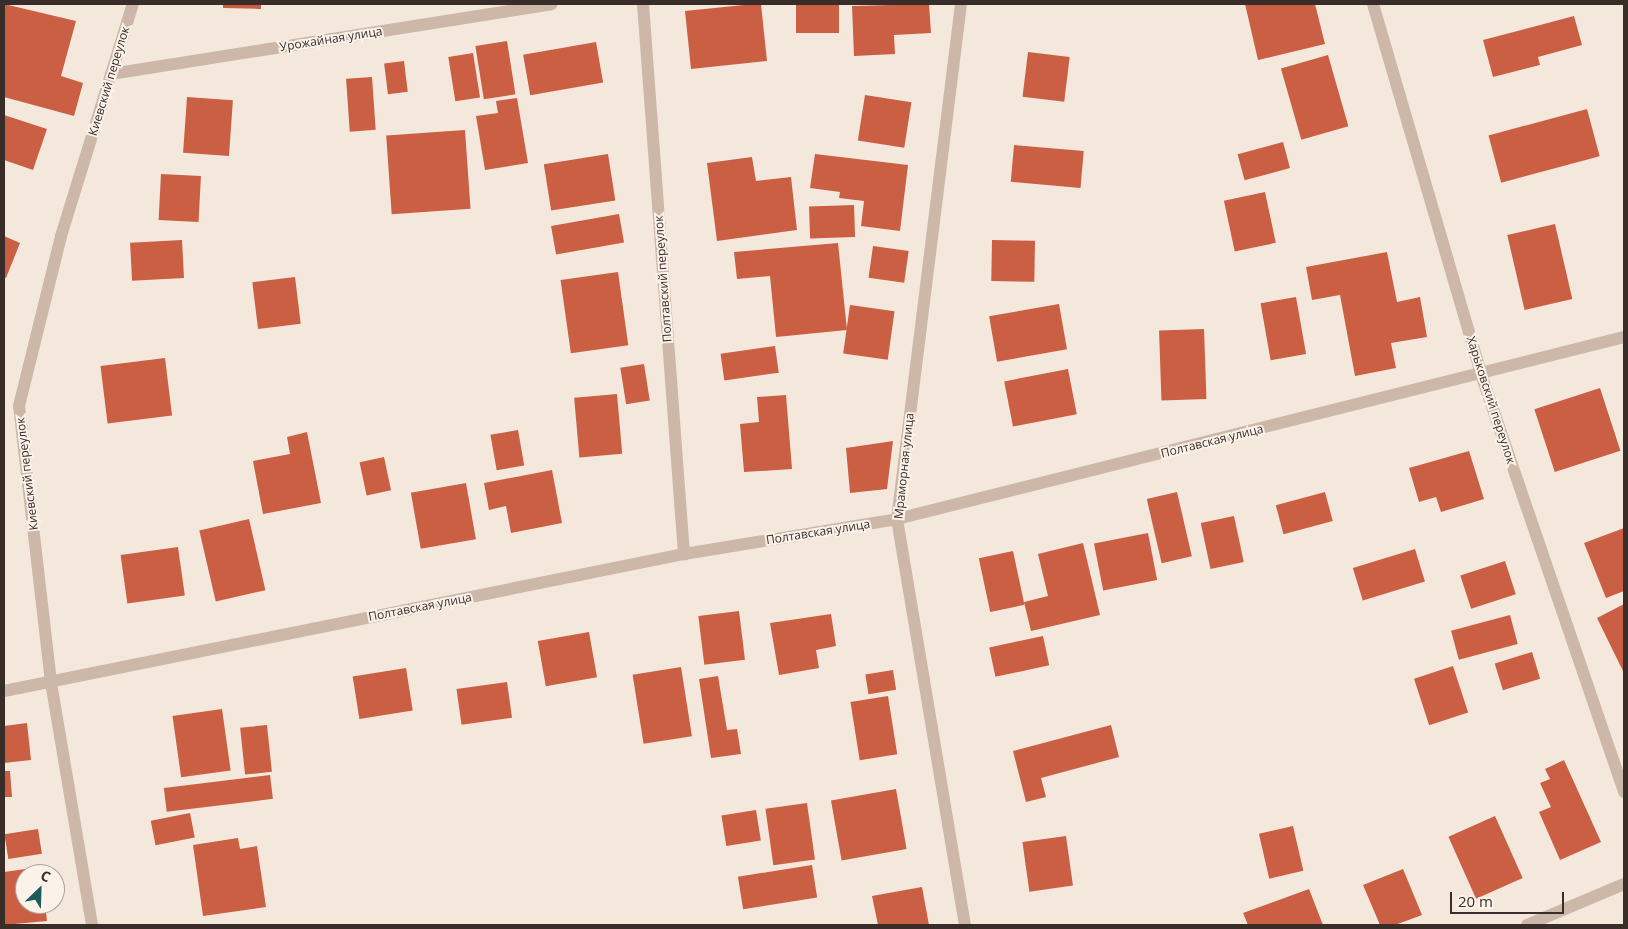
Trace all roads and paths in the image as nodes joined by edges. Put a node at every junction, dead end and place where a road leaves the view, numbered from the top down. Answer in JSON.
{"nodes":[{"id":1,"x":133,"y":4,"type":"edge"},
{"id":2,"x":551,"y":4,"type":"edge"},
{"id":3,"x":643,"y":4,"type":"edge"},
{"id":4,"x":961,"y":4,"type":"edge"},
{"id":5,"x":1373,"y":4,"type":"edge"},
{"id":6,"x":111,"y":74,"type":"junction"},
{"id":7,"x":1624,"y":337,"type":"edge"},
{"id":8,"x":1481,"y":374,"type":"junction"},
{"id":9,"x":897,"y":520,"type":"junction"},
{"id":10,"x":684,"y":554,"type":"junction"},
{"id":11,"x":51,"y":682,"type":"junction"},
{"id":12,"x":4,"y":691,"type":"edge"},
{"id":13,"x":1624,"y":792,"type":"edge"},
{"id":14,"x":1624,"y":884,"type":"edge"},
{"id":15,"x":92,"y":925,"type":"edge"},
{"id":16,"x":965,"y":925,"type":"edge"},
{"id":17,"x":1527,"y":925,"type":"edge"}],
"edges":[{"from":1,"to":6,"type":"street","name":"Киевский переулок"},
{"from":2,"to":6,"type":"street","name":"Урожайная улица"},
{"from":3,"to":10,"type":"street","name":"Полтавский переулок"},
{"from":4,"to":9,"type":"street","name":"Мраморная улица"},
{"from":5,"to":8,"type":"street","name":"Харьковский переулок"},
{"from":6,"to":11,"type":"street","name":"Киевский переулок"},
{"from":7,"to":8,"type":"street","name":"Полтавская улица"},
{"from":8,"to":9,"type":"street","name":"Полтавская улица"},
{"from":8,"to":13,"type":"street","name":"Харьковский переулок"},
{"from":9,"to":10,"type":"street","name":"Полтавская улица"},
{"from":9,"to":16,"type":"street","name":"Мраморная улица"},
{"from":10,"to":11,"type":"street","name":"Полтавская улица"},
{"from":11,"to":12,"type":"street","name":"Полтавская улица"},
{"from":11,"to":15,"type":"street","name":"Киевский переулок"},
{"from":14,"to":17,"type":"street"}]}
